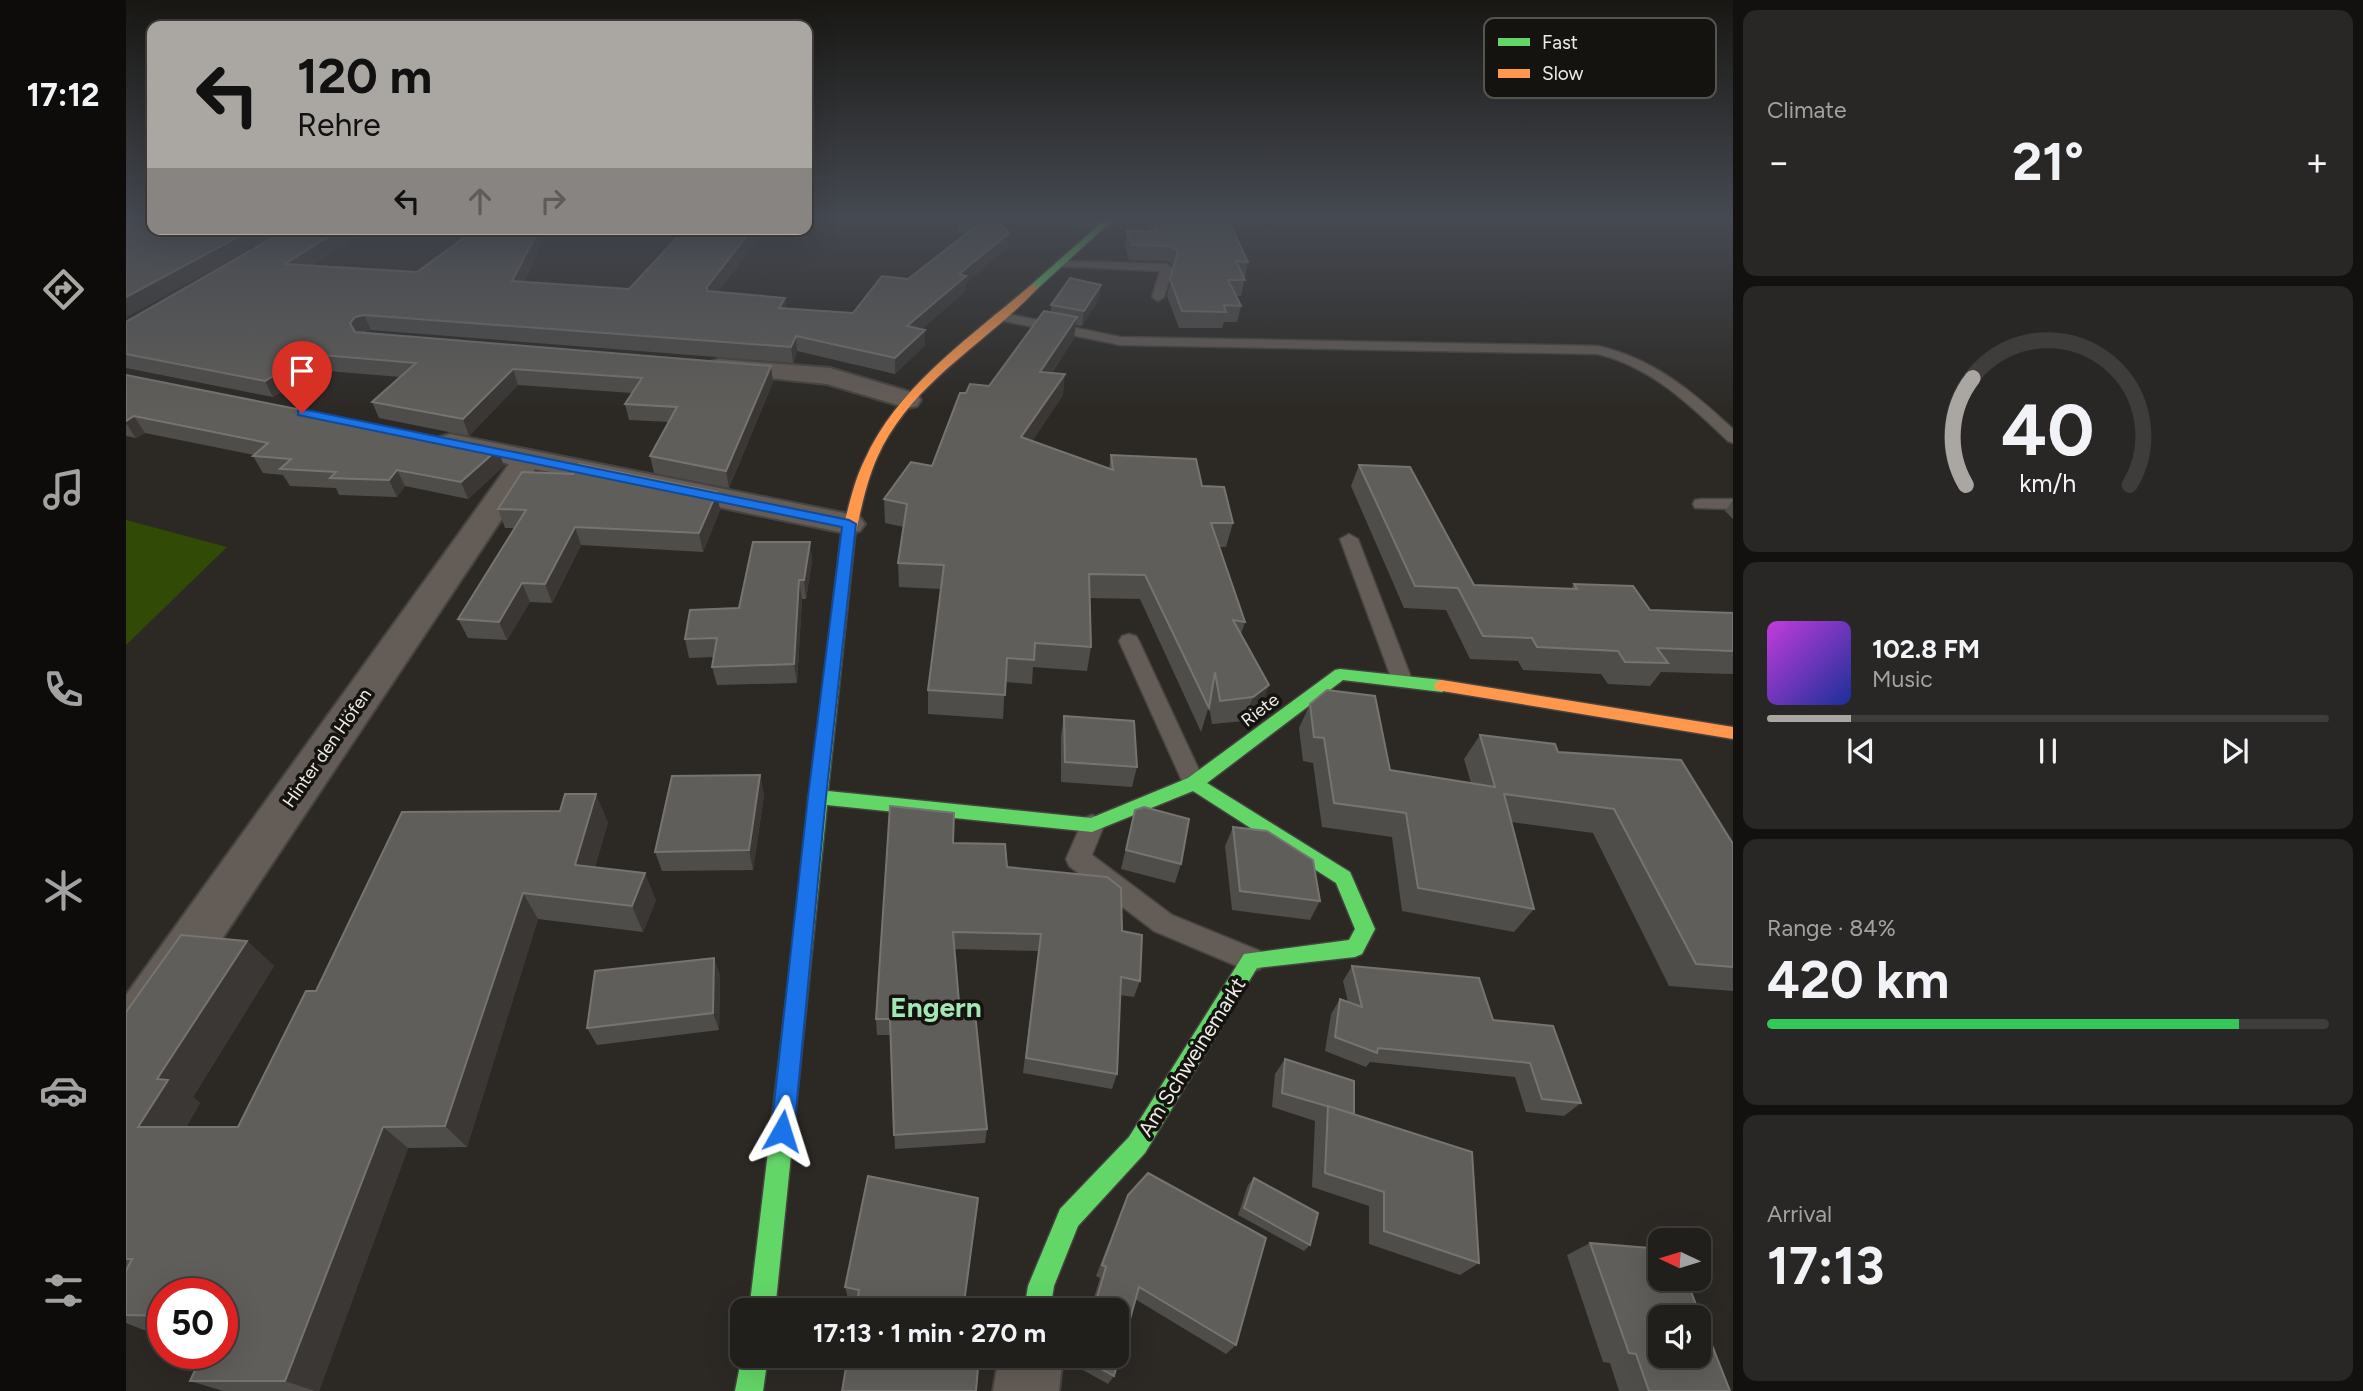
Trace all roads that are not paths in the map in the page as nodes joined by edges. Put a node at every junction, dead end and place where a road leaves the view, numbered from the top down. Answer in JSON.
{"nodes":[{"id":1,"x":1040,"y":281,"type":"edge"},
{"id":2,"x":1163,"y":281,"type":"edge"},
{"id":3,"x":1158,"y":297,"type":"dead end"},
{"id":4,"x":999,"y":316,"type":"junction"},
{"id":5,"x":691,"y":365,"type":"edge"},
{"id":6,"x":908,"y":400,"type":"junction"},
{"id":7,"x":420,"y":437,"type":"edge"},
{"id":8,"x":1733,"y":438,"type":"edge"},
{"id":9,"x":528,"y":458,"type":"junction"},
{"id":10,"x":1701,"y":504,"type":"dead end"},
{"id":11,"x":1733,"y":505,"type":"edge"},
{"id":12,"x":849,"y":524,"type":"junction"},
{"id":13,"x":1349,"y":539,"type":"dead end"},
{"id":14,"x":1129,"y":640,"type":"dead end"},
{"id":15,"x":1402,"y":680,"type":"junction"},
{"id":16,"x":1733,"y":733,"type":"edge"},
{"id":17,"x":1194,"y":783,"type":"junction"},
{"id":18,"x":817,"y":797,"type":"junction"},
{"id":19,"x":1092,"y":825,"type":"junction"},
{"id":20,"x":1251,"y":960,"type":"junction"},
{"id":21,"x":126,"y":1038,"type":"edge"},
{"id":22,"x":763,"y":1298,"type":"edge"},
{"id":23,"x":1039,"y":1298,"type":"edge"},
{"id":24,"x":753,"y":1368,"type":"edge"},
{"id":25,"x":1029,"y":1368,"type":"edge"},
{"id":26,"x":749,"y":1391,"type":"edge"},
{"id":27,"x":1026,"y":1391,"type":"edge"}],
"edges":[{"from":1,"to":4,"type":"main road"},
{"from":2,"to":3,"type":"lane"},
{"from":4,"to":6,"type":"main road"},
{"from":4,"to":8,"type":"lane"},
{"from":5,"to":6,"type":"street"},
{"from":6,"to":12,"type":"main road"},
{"from":7,"to":9,"type":"street"},
{"from":9,"to":12,"type":"street"},
{"from":9,"to":21,"type":"street","name":"Hinter den Höfen"},
{"from":10,"to":11,"type":"lane"},
{"from":12,"to":18,"type":"main road"},
{"from":13,"to":15,"type":"lane"},
{"from":14,"to":17,"type":"lane"},
{"from":15,"to":16,"type":"main road","name":"Riete"},
{"from":15,"to":17,"type":"main road","name":"Riete"},
{"from":17,"to":19,"type":"main road","name":"Riete"},
{"from":17,"to":20,"type":"main road","name":"Am Schweinemarkt"},
{"from":18,"to":19,"type":"main road","name":"Riete"},
{"from":18,"to":22,"type":"main road"},
{"from":19,"to":20,"type":"lane"},
{"from":20,"to":23,"type":"main road","name":"Am Schweinemarkt"},
{"from":24,"to":26,"type":"main road"},
{"from":25,"to":27,"type":"street"}]}
